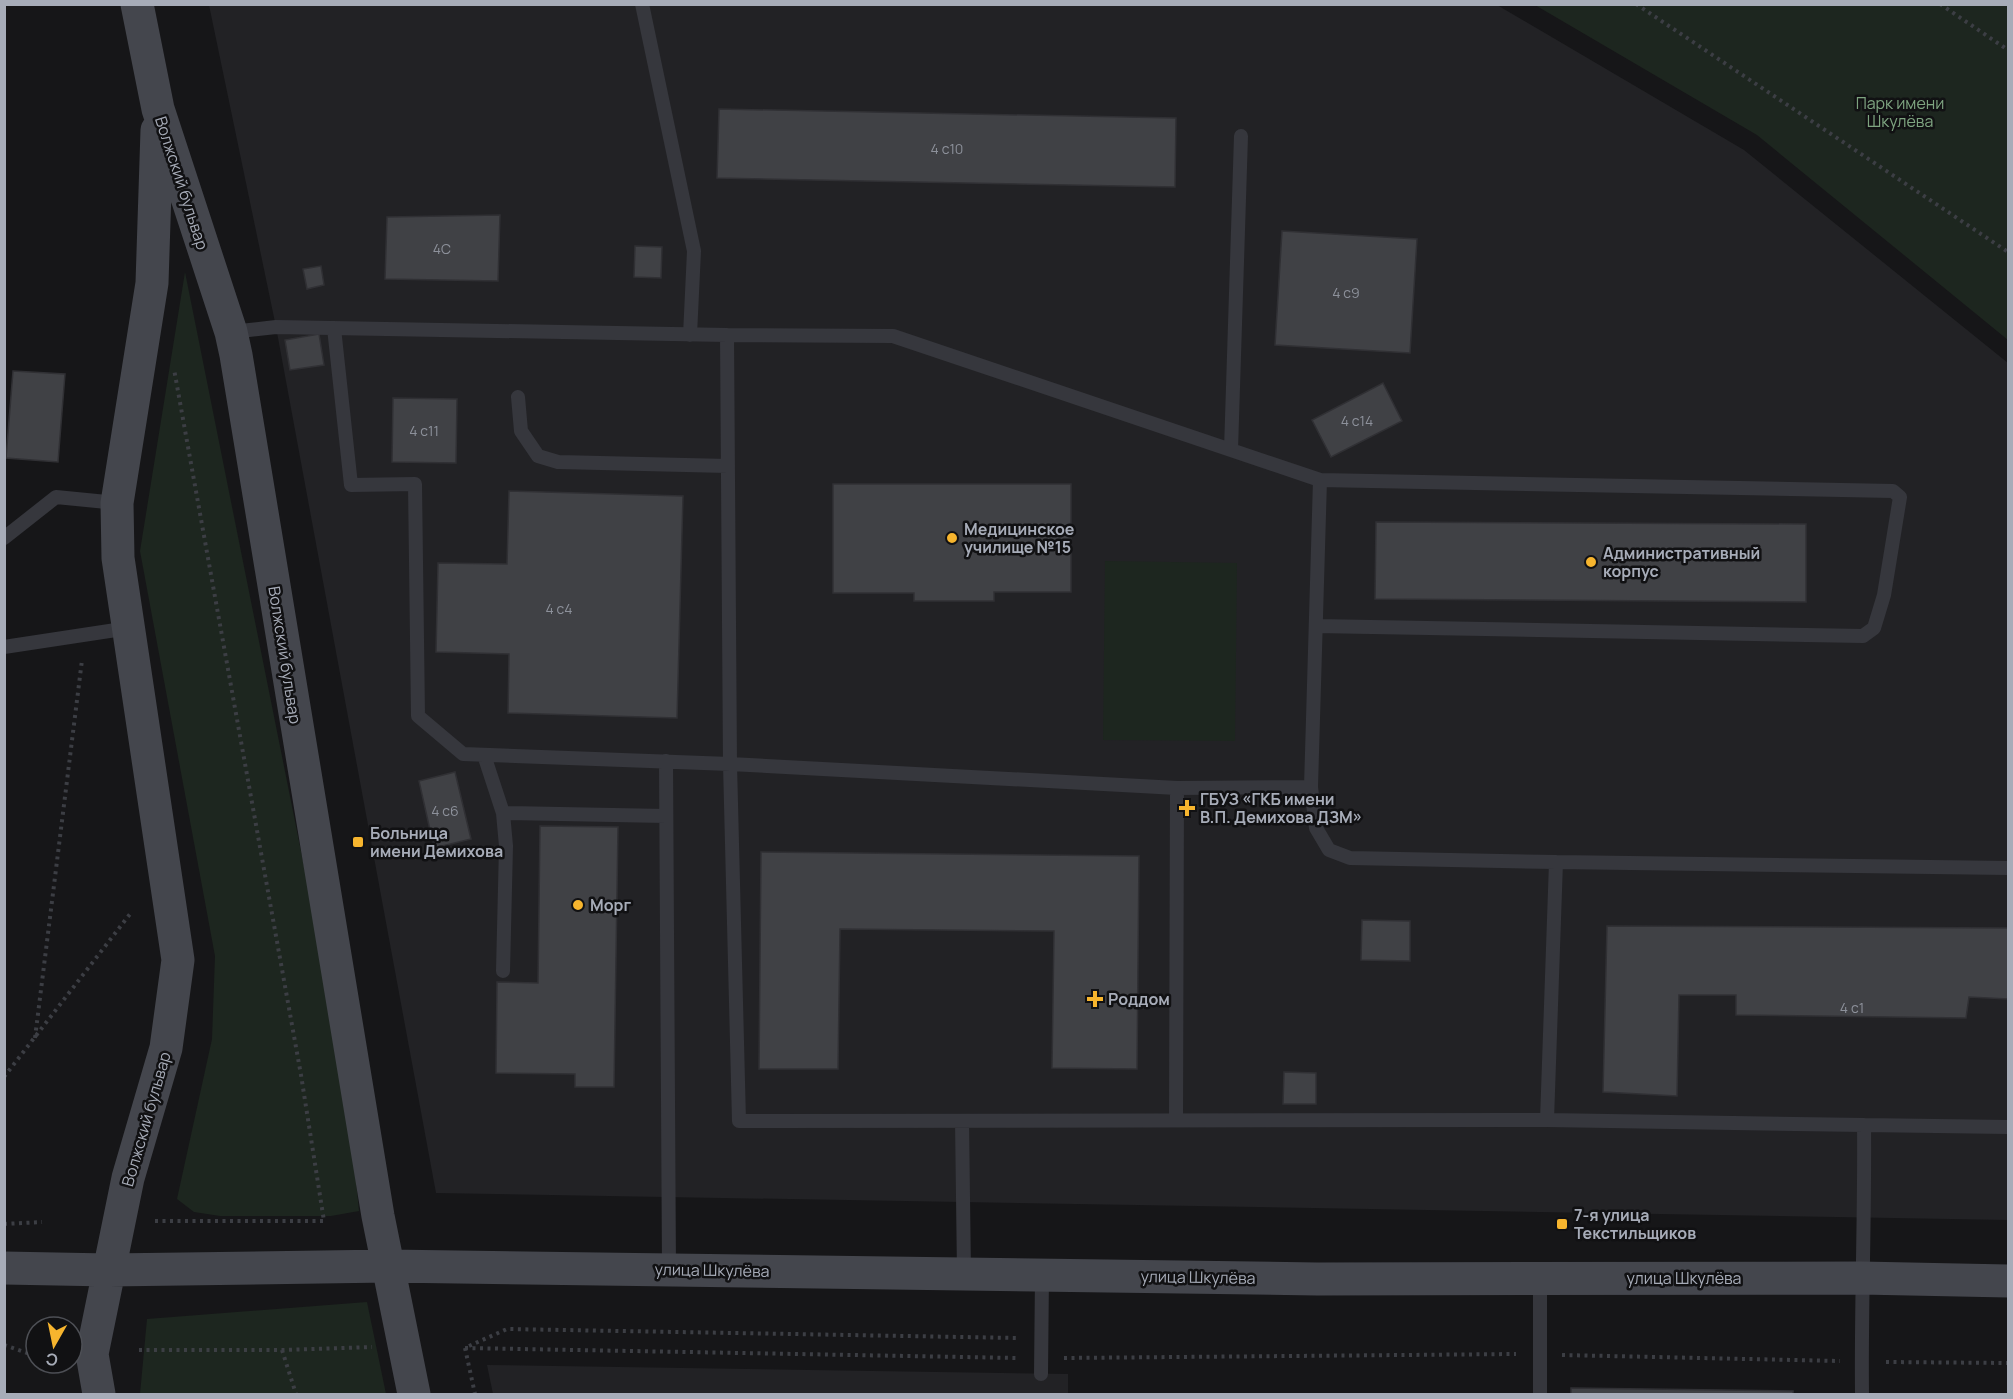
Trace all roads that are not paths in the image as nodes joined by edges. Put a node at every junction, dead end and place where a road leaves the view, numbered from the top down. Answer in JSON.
{"nodes":[{"id":1,"x":137,"y":4,"type":"edge"},
{"id":2,"x":642,"y":4,"type":"edge"},
{"id":3,"x":158,"y":109,"type":"junction"},
{"id":4,"x":1240,"y":136,"type":"dead end"},
{"id":5,"x":334,"y":328,"type":"junction"},
{"id":6,"x":231,"y":332,"type":"junction"},
{"id":7,"x":690,"y":335,"type":"junction"},
{"id":8,"x":727,"y":335,"type":"junction"},
{"id":9,"x":518,"y":397,"type":"dead end"},
{"id":10,"x":1231,"y":450,"type":"junction"},
{"id":11,"x":728,"y":466,"type":"junction"},
{"id":12,"x":1320,"y":480,"type":"junction"},
{"id":13,"x":117,"y":503,"type":"junction"},
{"id":14,"x":4,"y":538,"type":"edge"},
{"id":15,"x":1316,"y":626,"type":"junction"},
{"id":16,"x":129,"y":628,"type":"junction"},
{"id":17,"x":4,"y":647,"type":"edge"},
{"id":18,"x":484,"y":755,"type":"junction"},
{"id":19,"x":666,"y":761,"type":"junction"},
{"id":20,"x":730,"y":764,"type":"junction"},
{"id":21,"x":1311,"y":787,"type":"junction"},
{"id":22,"x":1177,"y":788,"type":"junction"},
{"id":23,"x":503,"y":813,"type":"junction"},
{"id":24,"x":666,"y":816,"type":"junction"},
{"id":25,"x":1556,"y":862,"type":"junction"},
{"id":26,"x":2008,"y":867,"type":"edge"},
{"id":27,"x":503,"y":971,"type":"dead end"},
{"id":28,"x":962,"y":1120,"type":"junction"},
{"id":29,"x":1176,"y":1120,"type":"junction"},
{"id":30,"x":1547,"y":1120,"type":"junction"},
{"id":31,"x":1864,"y":1125,"type":"junction"},
{"id":32,"x":2008,"y":1127,"type":"edge"},
{"id":33,"x":388,"y":1266,"type":"junction"},
{"id":34,"x":4,"y":1268,"type":"edge"},
{"id":35,"x":109,"y":1270,"type":"junction"},
{"id":36,"x":669,"y":1270,"type":"junction"},
{"id":37,"x":964,"y":1274,"type":"junction"},
{"id":38,"x":1042,"y":1275,"type":"junction"},
{"id":39,"x":1540,"y":1278,"type":"junction"},
{"id":40,"x":1861,"y":1278,"type":"junction"},
{"id":41,"x":2008,"y":1281,"type":"edge"},
{"id":42,"x":1041,"y":1374,"type":"dead end"},
{"id":43,"x":99,"y":1395,"type":"edge"},
{"id":44,"x":414,"y":1395,"type":"edge"},
{"id":45,"x":1540,"y":1395,"type":"edge"},
{"id":46,"x":1862,"y":1395,"type":"edge"}],
"edges":[{"from":1,"to":3,"type":"main road"},
{"from":2,"to":7,"type":"lane"},
{"from":3,"to":6,"type":"main road","name":"Волжский бульвар"},
{"from":3,"to":13,"type":"main road","name":"Волжский бульвар"},
{"from":4,"to":10,"type":"lane"},
{"from":5,"to":6,"type":"lane"},
{"from":5,"to":7,"type":"lane"},
{"from":5,"to":18,"type":"lane"},
{"from":6,"to":33,"type":"main road","name":"Волжский бульвар"},
{"from":7,"to":8,"type":"lane"},
{"from":8,"to":10,"type":"lane"},
{"from":8,"to":11,"type":"lane"},
{"from":9,"to":11,"type":"lane"},
{"from":10,"to":12,"type":"lane"},
{"from":11,"to":20,"type":"lane"},
{"from":12,"to":15,"type":"lane"},
{"from":12,"to":15,"type":"lane"},
{"from":13,"to":14,"type":"lane"},
{"from":13,"to":16,"type":"main road","name":"Волжский бульвар"},
{"from":15,"to":21,"type":"lane"},
{"from":16,"to":17,"type":"lane"},
{"from":16,"to":35,"type":"main road","name":"Волжский бульвар"},
{"from":18,"to":19,"type":"lane"},
{"from":18,"to":23,"type":"lane"},
{"from":19,"to":20,"type":"lane"},
{"from":19,"to":24,"type":"lane"},
{"from":20,"to":22,"type":"lane"},
{"from":20,"to":28,"type":"lane"},
{"from":21,"to":22,"type":"lane"},
{"from":21,"to":25,"type":"lane"},
{"from":22,"to":29,"type":"lane"},
{"from":23,"to":24,"type":"lane"},
{"from":23,"to":27,"type":"lane"},
{"from":24,"to":36,"type":"lane"},
{"from":25,"to":26,"type":"lane"},
{"from":25,"to":30,"type":"lane"},
{"from":28,"to":29,"type":"lane"},
{"from":28,"to":37,"type":"lane"},
{"from":29,"to":30,"type":"lane"},
{"from":30,"to":31,"type":"lane"},
{"from":31,"to":32,"type":"lane"},
{"from":31,"to":40,"type":"lane"},
{"from":33,"to":35,"type":"main road","name":"улица Шкулёва"},
{"from":33,"to":36,"type":"main road","name":"улица Шкулёва"},
{"from":33,"to":44,"type":"main road","name":"Волжский бульвар"},
{"from":34,"to":35,"type":"main road","name":"улица Шкулёва"},
{"from":35,"to":43,"type":"main road","name":"Волжский бульвар"},
{"from":36,"to":37,"type":"main road","name":"улица Шкулёва"},
{"from":37,"to":38,"type":"main road","name":"улица Шкулёва"},
{"from":38,"to":39,"type":"main road","name":"улица Шкулёва"},
{"from":38,"to":42,"type":"lane"},
{"from":39,"to":40,"type":"main road","name":"улица Шкулёва"},
{"from":39,"to":45,"type":"lane"},
{"from":40,"to":41,"type":"main road","name":"улица Шкулёва"},
{"from":40,"to":46,"type":"lane"}]}
